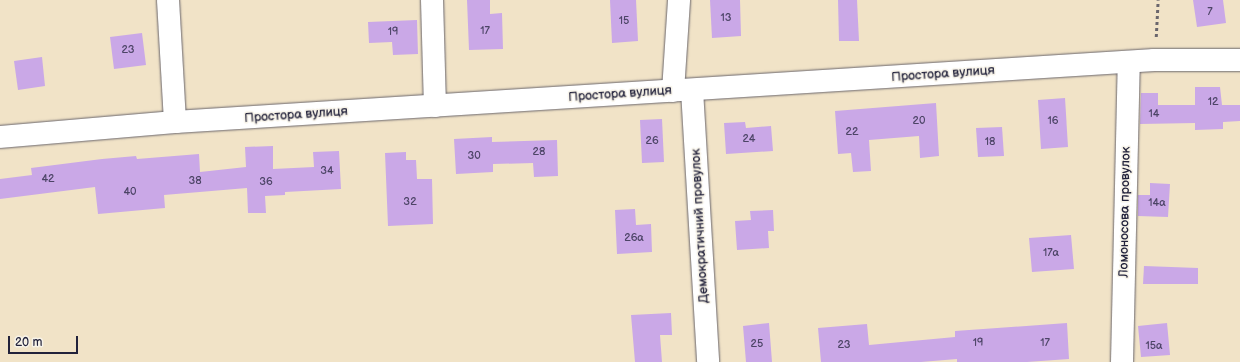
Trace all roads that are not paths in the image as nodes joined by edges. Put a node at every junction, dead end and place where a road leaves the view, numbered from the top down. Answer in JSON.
{"nodes":[{"id":1,"x":168,"y":0,"type":"edge"},
{"id":2,"x":432,"y":0,"type":"edge"},
{"id":3,"x":679,"y":0,"type":"edge"},
{"id":4,"x":1240,"y":60,"type":"edge"},
{"id":5,"x":1129,"y":62,"type":"junction"},
{"id":6,"x":683,"y":91,"type":"junction"},
{"id":7,"x":435,"y":106,"type":"junction"},
{"id":8,"x":175,"y":122,"type":"junction"},
{"id":9,"x":0,"y":137,"type":"edge"},
{"id":10,"x":708,"y":362,"type":"edge"},
{"id":11,"x":1122,"y":362,"type":"edge"}],
"edges":[{"from":1,"to":8,"type":"street"},
{"from":2,"to":7,"type":"street"},
{"from":3,"to":6,"type":"street","name":"Демократичний провулок"},
{"from":4,"to":5,"type":"street","name":"Простора вулиця"},
{"from":5,"to":6,"type":"street","name":"Простора вулиця"},
{"from":5,"to":11,"type":"street","name":"Ломоносова провулок"},
{"from":6,"to":7,"type":"street","name":"Простора вулиця"},
{"from":6,"to":10,"type":"street","name":"Демократичний провулок"},
{"from":7,"to":8,"type":"street","name":"Простора вулиця"},
{"from":8,"to":9,"type":"street","name":"Простора вулиця"}]}
